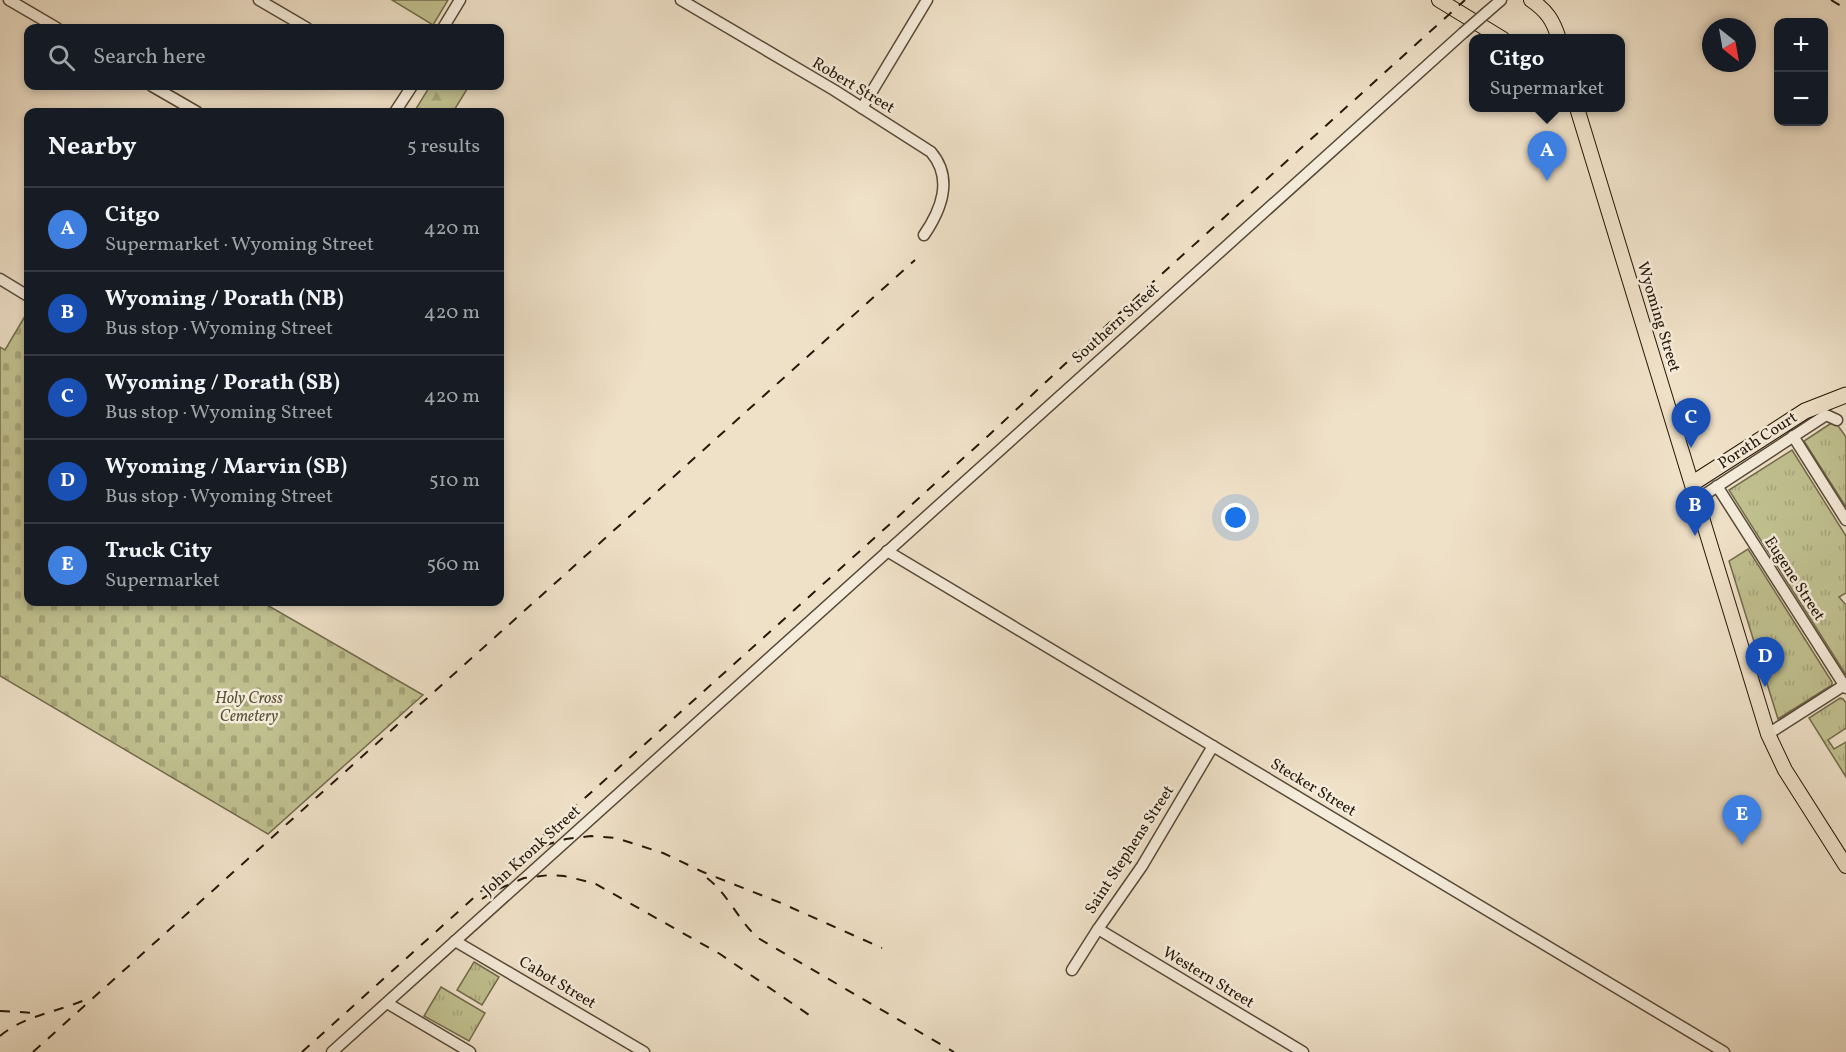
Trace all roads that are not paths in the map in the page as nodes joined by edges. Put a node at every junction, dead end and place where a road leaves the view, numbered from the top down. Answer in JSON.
{"nodes":[{"id":1,"x":9,"y":0,"type":"edge"},
{"id":2,"x":259,"y":0,"type":"edge"},
{"id":3,"x":460,"y":0,"type":"edge"},
{"id":4,"x":681,"y":0,"type":"edge"},
{"id":5,"x":927,"y":0,"type":"edge"},
{"id":6,"x":1439,"y":0,"type":"edge"},
{"id":7,"x":1501,"y":0,"type":"edge"},
{"id":8,"x":1531,"y":0,"type":"edge"},
{"id":9,"x":50,"y":24,"type":"edge"},
{"id":10,"x":300,"y":24,"type":"edge"},
{"id":11,"x":445,"y":24,"type":"edge"},
{"id":12,"x":1495,"y":34,"type":"edge"},
{"id":13,"x":1558,"y":34,"type":"edge"},
{"id":14,"x":159,"y":90,"type":"edge"},
{"id":15,"x":406,"y":90,"type":"edge"},
{"id":16,"x":190,"y":108,"type":"edge"},
{"id":17,"x":397,"y":108,"type":"edge"},
{"id":18,"x":862,"y":108,"type":"junction"},
{"id":19,"x":1578,"y":112,"type":"edge"},
{"id":20,"x":924,"y":235,"type":"dead end"},
{"id":21,"x":0,"y":279,"type":"edge"},
{"id":22,"x":24,"y":294,"type":"edge"},
{"id":23,"x":1846,"y":395,"type":"edge"},
{"id":24,"x":1837,"y":420,"type":"dead end"},
{"id":25,"x":1793,"y":436,"type":"junction"},
{"id":26,"x":1692,"y":483,"type":"junction"},
{"id":27,"x":1717,"y":486,"type":"junction"},
{"id":28,"x":1698,"y":499,"type":"junction"},
{"id":29,"x":1846,"y":520,"type":"edge"},
{"id":30,"x":887,"y":551,"type":"junction"},
{"id":31,"x":753,"y":672,"type":"joint"},
{"id":32,"x":1846,"y":686,"type":"edge"},
{"id":33,"x":1768,"y":734,"type":"junction"},
{"id":34,"x":1213,"y":746,"type":"junction"},
{"id":35,"x":1846,"y":866,"type":"edge"},
{"id":36,"x":1098,"y":928,"type":"junction"},
{"id":37,"x":456,"y":941,"type":"junction"},
{"id":38,"x":1072,"y":970,"type":"dead end"},
{"id":39,"x":387,"y":1003,"type":"junction"},
{"id":40,"x":332,"y":1052,"type":"edge"},
{"id":41,"x":470,"y":1052,"type":"edge"},
{"id":42,"x":644,"y":1052,"type":"edge"},
{"id":43,"x":1303,"y":1052,"type":"edge"},
{"id":44,"x":1724,"y":1052,"type":"edge"}],
"edges":[{"from":1,"to":9,"type":"street"},
{"from":2,"to":10,"type":"street"},
{"from":3,"to":11,"type":"street"},
{"from":4,"to":18,"type":"street","name":"Robert Street"},
{"from":5,"to":18,"type":"street"},
{"from":6,"to":12,"type":"main road"},
{"from":7,"to":30,"type":"street","name":"Southern Street","bridge":true},
{"from":8,"to":13,"type":"main road"},
{"from":14,"to":16,"type":"street"},
{"from":15,"to":17,"type":"street"},
{"from":18,"to":20,"type":"street","name":"Robert Street"},
{"from":19,"to":26,"type":"main road","name":"Wyoming Street"},
{"from":21,"to":22,"type":"street"},
{"from":23,"to":26,"type":"highway"},
{"from":24,"to":25,"type":"street","name":"Porath Court"},
{"from":25,"to":27,"type":"street","name":"Porath Court"},
{"from":25,"to":29,"type":"street"},
{"from":26,"to":28,"type":"main road","name":"Wyoming Street"},
{"from":27,"to":28,"type":"street","name":"Porath Court"},
{"from":27,"to":32,"type":"street","name":"Eugene Street"},
{"from":28,"to":33,"type":"main road","name":"Wyoming Street"},
{"from":30,"to":31,"type":"street","name":"Southern Street"},
{"from":30,"to":34,"type":"street","name":"Stecker Street"},
{"from":31,"to":37,"type":"street","name":"John Kronk Street"},
{"from":32,"to":33,"type":"street"},
{"from":33,"to":35,"type":"main road","name":"Wyoming Street"},
{"from":34,"to":36,"type":"street","name":"Saint Stephens Street"},
{"from":34,"to":44,"type":"street","name":"Stecker Street"},
{"from":36,"to":38,"type":"street","name":"Saint Stephens Street"},
{"from":36,"to":43,"type":"street","name":"Western Street"},
{"from":37,"to":39,"type":"street","name":"John Kronk Street"},
{"from":37,"to":42,"type":"street","name":"Cabot Street"},
{"from":39,"to":40,"type":"street","name":"John Kronk Street"},
{"from":39,"to":41,"type":"street"}]}
